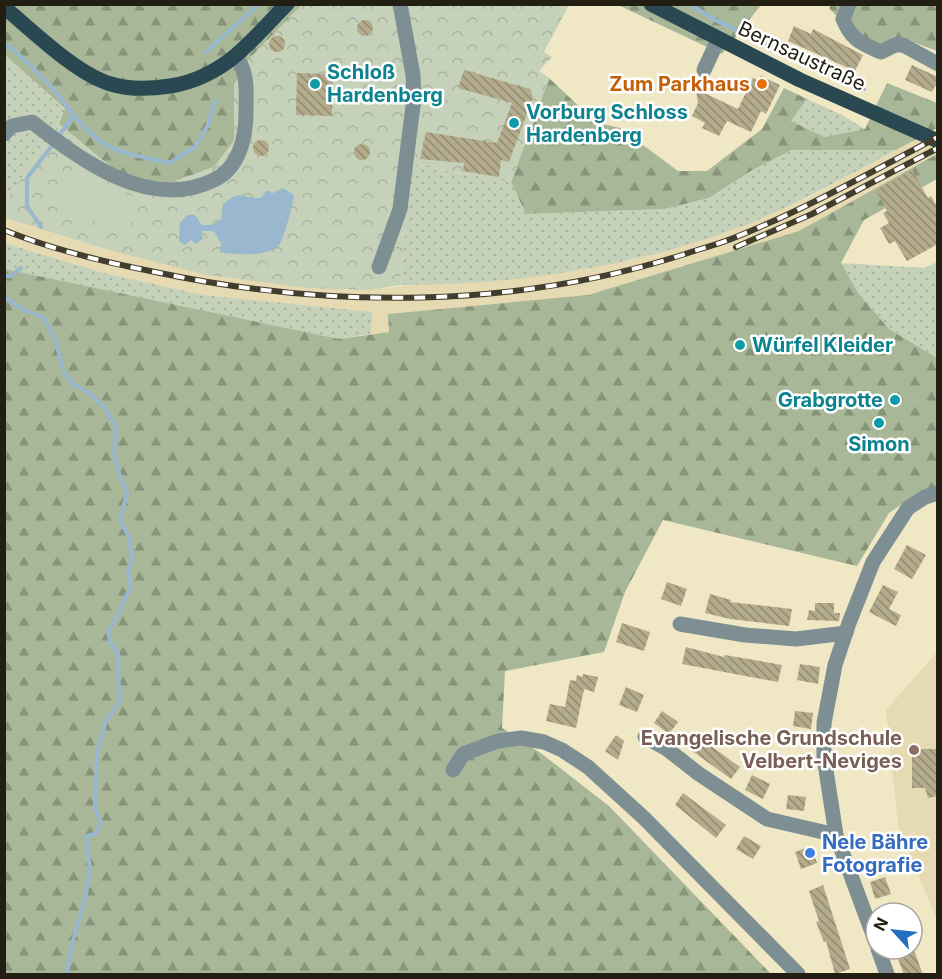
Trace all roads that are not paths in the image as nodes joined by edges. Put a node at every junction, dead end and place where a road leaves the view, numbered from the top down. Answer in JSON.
{"nodes":[{"id":1,"x":287,"y":4,"type":"edge"},
{"id":2,"x":400,"y":4,"type":"edge"},
{"id":3,"x":651,"y":4,"type":"edge"},
{"id":4,"x":849,"y":4,"type":"edge"},
{"id":5,"x":4,"y":7,"type":"edge"},
{"id":6,"x":718,"y":40,"type":"junction"},
{"id":7,"x":235,"y":56,"type":"junction"},
{"id":8,"x":938,"y":64,"type":"edge"},
{"id":9,"x":704,"y":70,"type":"dead end"},
{"id":10,"x":4,"y":134,"type":"edge"},
{"id":11,"x":938,"y":141,"type":"edge"},
{"id":12,"x":380,"y":267,"type":"dead end"},
{"id":13,"x":938,"y":493,"type":"edge"},
{"id":14,"x":680,"y":624,"type":"dead end"},
{"id":15,"x":846,"y":633,"type":"junction"},
{"id":16,"x":645,"y":737,"type":"dead end"},
{"id":17,"x":453,"y":770,"type":"dead end"},
{"id":18,"x":836,"y":835,"type":"junction"},
{"id":19,"x":864,"y":911,"type":"edge"},
{"id":20,"x":798,"y":975,"type":"edge"}],
"edges":[{"from":1,"to":7,"type":"main road"},
{"from":2,"to":12,"type":"street"},
{"from":3,"to":6,"type":"main road","name":"Bernsaustraße"},
{"from":4,"to":8,"type":"street"},
{"from":5,"to":7,"type":"main road"},
{"from":6,"to":9,"type":"street"},
{"from":6,"to":11,"type":"main road","name":"Bernsaustraße"},
{"from":7,"to":10,"type":"street"},
{"from":13,"to":15,"type":"street"},
{"from":14,"to":15,"type":"street"},
{"from":15,"to":18,"type":"street"},
{"from":16,"to":18,"type":"street"},
{"from":17,"to":20,"type":"street"},
{"from":18,"to":19,"type":"street"}]}
